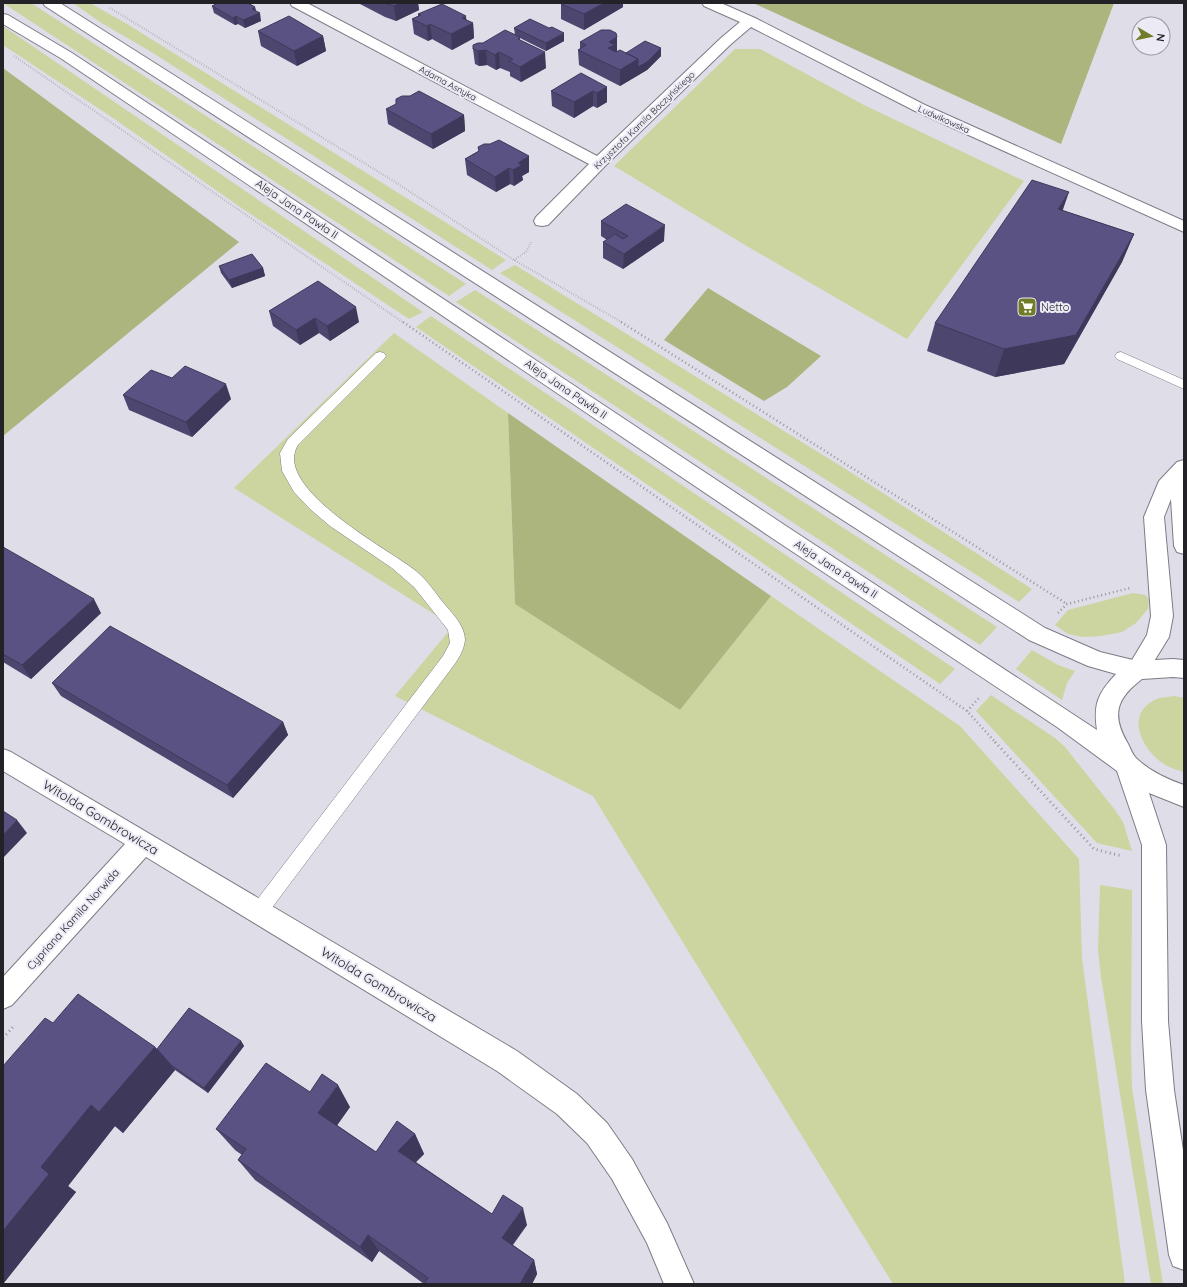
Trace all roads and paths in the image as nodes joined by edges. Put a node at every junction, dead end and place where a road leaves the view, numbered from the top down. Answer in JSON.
{"nodes":[{"id":1,"x":50,"y":3,"type":"edge"},
{"id":2,"x":297,"y":3,"type":"edge"},
{"id":3,"x":708,"y":3,"type":"edge"},
{"id":4,"x":107,"y":7,"type":"dead end"},
{"id":5,"x":3,"y":18,"type":"edge"},
{"id":6,"x":750,"y":22,"type":"junction"},
{"id":7,"x":9,"y":53,"type":"dead end"},
{"id":8,"x":599,"y":163,"type":"junction"},
{"id":9,"x":542,"y":221,"type":"dead end"},
{"id":10,"x":1184,"y":227,"type":"edge"},
{"id":11,"x":380,"y":356,"type":"dead end"},
{"id":12,"x":1121,"y":356,"type":"dead end"},
{"id":13,"x":1184,"y":385,"type":"edge"},
{"id":14,"x":1184,"y":467,"type":"edge"},
{"id":15,"x":1184,"y":480,"type":"edge"},
{"id":16,"x":1184,"y":546,"type":"edge"},
{"id":17,"x":1131,"y":588,"type":"dead end"},
{"id":18,"x":1137,"y":670,"type":"junction"},
{"id":19,"x":1184,"y":670,"type":"edge"},
{"id":20,"x":3,"y":759,"type":"edge"},
{"id":21,"x":1127,"y":764,"type":"junction"},
{"id":22,"x":1184,"y":796,"type":"edge"},
{"id":23,"x":143,"y":842,"type":"junction"},
{"id":24,"x":1127,"y":857,"type":"dead end"},
{"id":25,"x":259,"y":911,"type":"junction"},
{"id":26,"x":3,"y":996,"type":"edge"},
{"id":27,"x":1184,"y":1255,"type":"edge"},
{"id":28,"x":679,"y":1284,"type":"edge"}],
"edges":[{"from":1,"to":18,"type":"street"},
{"from":2,"to":8,"type":"street","name":"Adama Asnyka"},
{"from":3,"to":6,"type":"street","name":"Ludwikowska"},
{"from":4,"to":17,"type":"path"},
{"from":5,"to":21,"type":"street","name":"Aleja Jana Pawła II"},
{"from":6,"to":8,"type":"street","name":"Krzysztofa Kamila Baczyńskiego"},
{"from":6,"to":10,"type":"street","name":"Ludwikowska"},
{"from":7,"to":24,"type":"path"},
{"from":8,"to":9,"type":"street","name":"Krzysztofa Kamila Baczyńskiego"},
{"from":11,"to":25,"type":"lane"},
{"from":12,"to":13,"type":"lane"},
{"from":14,"to":18,"type":"street"},
{"from":15,"to":16,"type":"street"},
{"from":18,"to":19,"type":"street"},
{"from":18,"to":21,"type":"street"},
{"from":20,"to":23,"type":"street","name":"Witolda Gombrowicza"},
{"from":21,"to":22,"type":"street","name":"Aleja Jana Pawła II"},
{"from":21,"to":27,"type":"street"},
{"from":23,"to":25,"type":"street","name":"Witolda Gombrowicza"},
{"from":23,"to":26,"type":"street","name":"Cypriana Kamila Norwida"},
{"from":25,"to":28,"type":"street","name":"Witolda Gombrowicza"}]}
